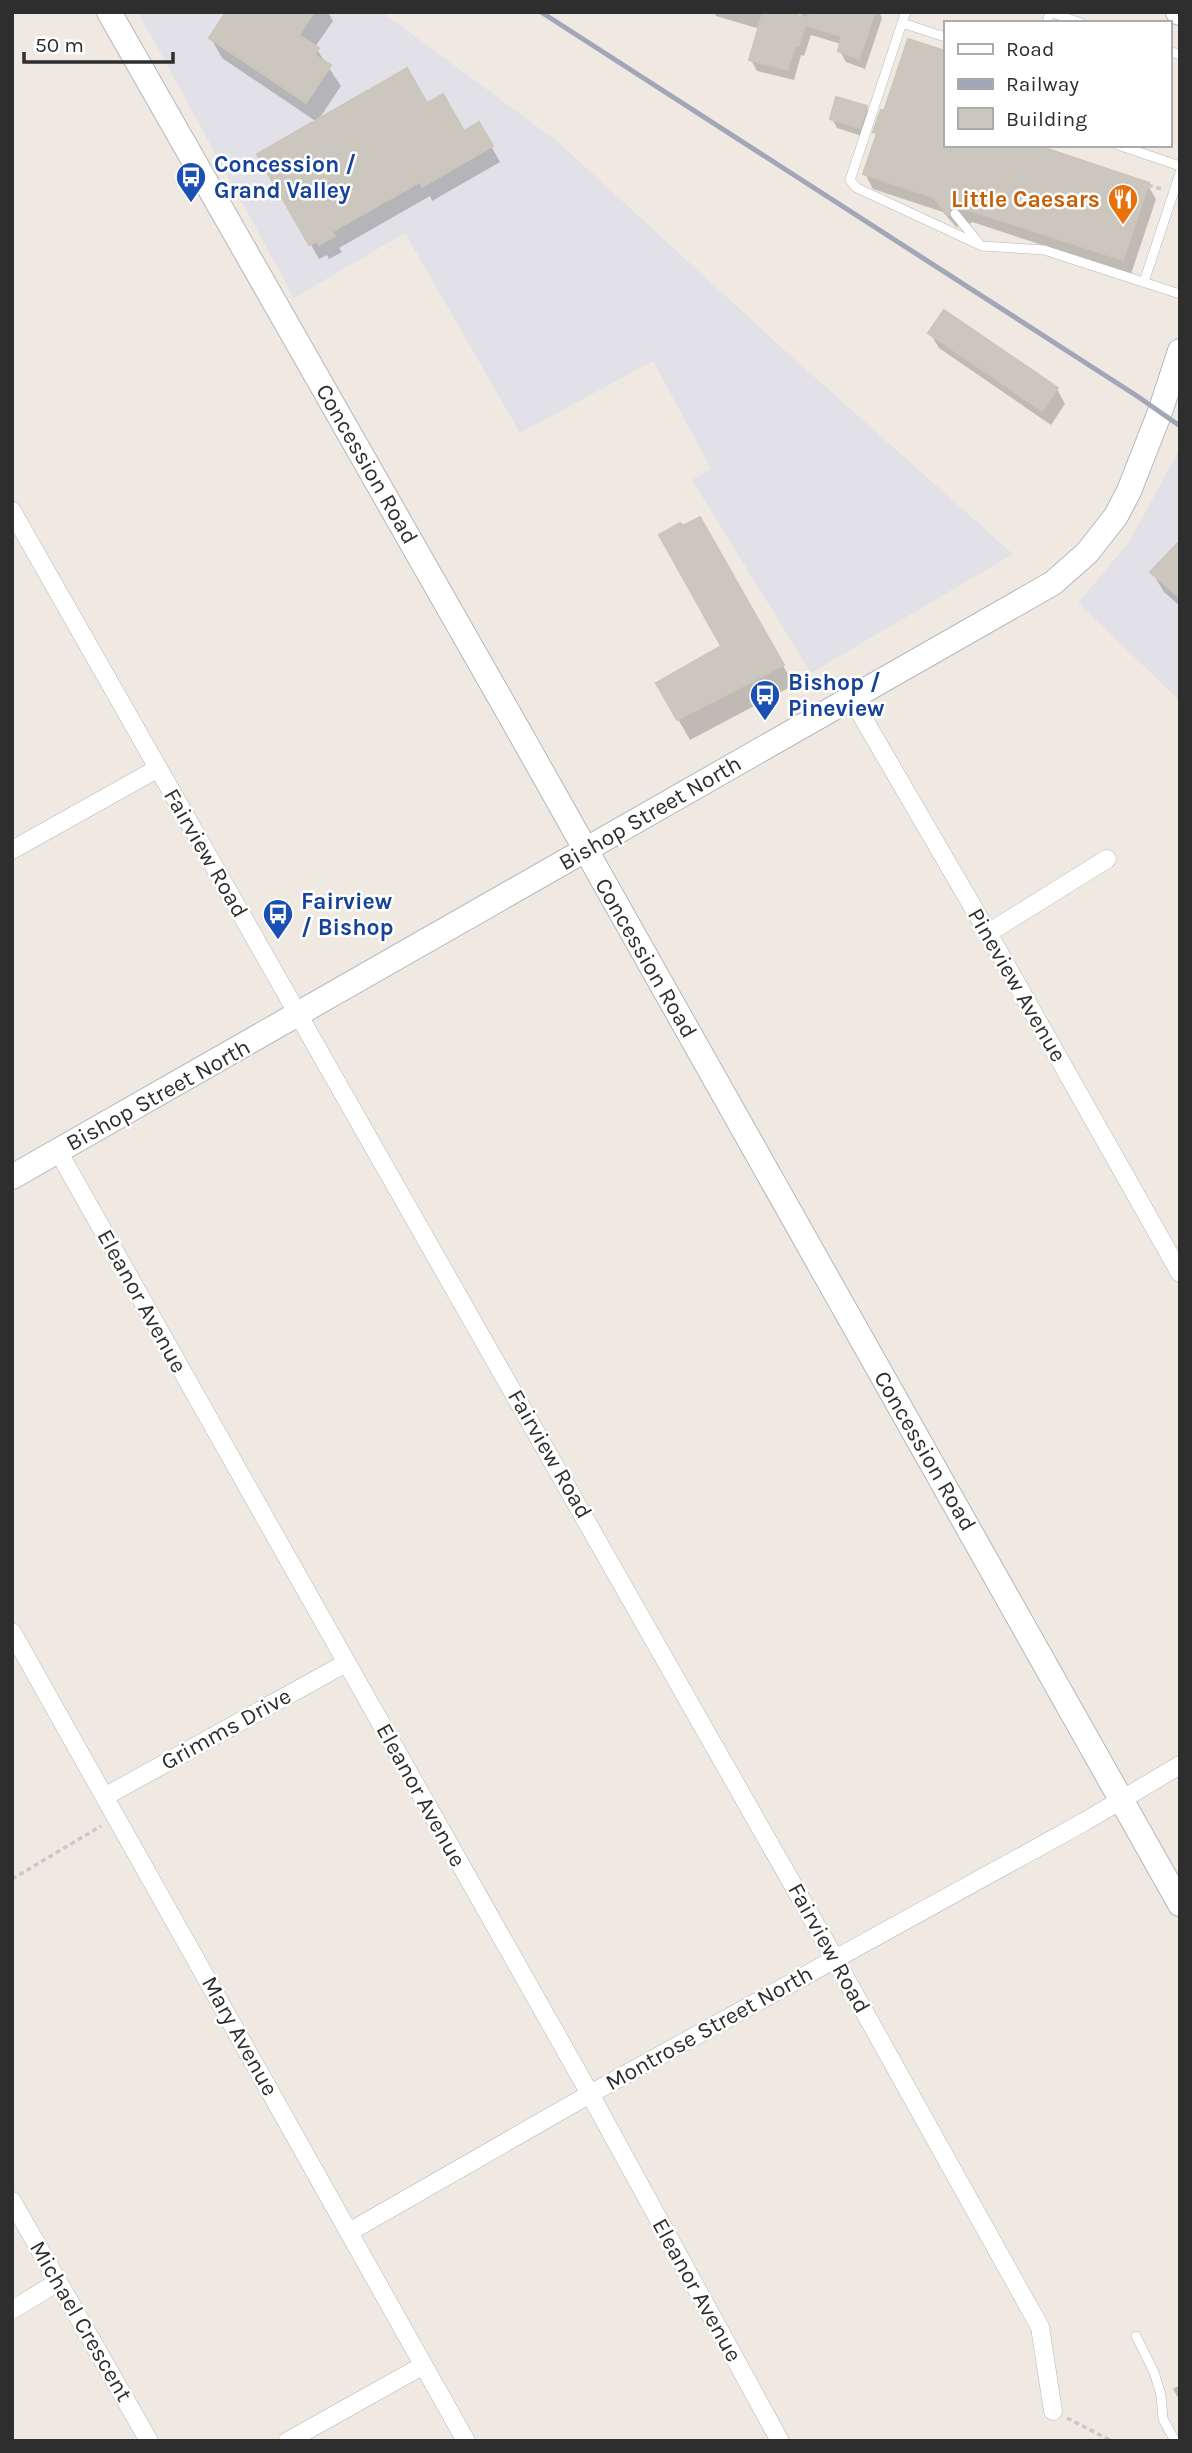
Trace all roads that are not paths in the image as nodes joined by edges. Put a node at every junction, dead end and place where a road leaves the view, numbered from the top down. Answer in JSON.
{"nodes":[{"id":1,"x":109,"y":12,"type":"edge"},
{"id":2,"x":906,"y":12,"type":"edge"},
{"id":3,"x":1050,"y":12,"type":"edge"},
{"id":4,"x":1075,"y":21,"type":"edge"},
{"id":5,"x":902,"y":23,"type":"junction"},
{"id":6,"x":944,"y":37,"type":"edge"},
{"id":7,"x":1124,"y":147,"type":"edge"},
{"id":8,"x":1180,"y":166,"type":"edge"},
{"id":9,"x":1180,"y":173,"type":"edge"},
{"id":10,"x":955,"y":215,"type":"dead end"},
{"id":11,"x":982,"y":246,"type":"junction"},
{"id":12,"x":1144,"y":282,"type":"junction"},
{"id":13,"x":1180,"y":294,"type":"edge"},
{"id":14,"x":1180,"y":351,"type":"edge"},
{"id":15,"x":1175,"y":385,"type":"edge"},
{"id":16,"x":12,"y":511,"type":"edge"},
{"id":17,"x":852,"y":699,"type":"junction"},
{"id":18,"x":158,"y":769,"type":"junction"},
{"id":19,"x":12,"y":850,"type":"edge"},
{"id":20,"x":585,"y":851,"type":"junction"},
{"id":21,"x":1107,"y":859,"type":"dead end"},
{"id":22,"x":988,"y":933,"type":"junction"},
{"id":23,"x":300,"y":1014,"type":"junction"},
{"id":24,"x":58,"y":1151,"type":"junction"},
{"id":25,"x":12,"y":1177,"type":"edge"},
{"id":26,"x":1180,"y":1273,"type":"edge"},
{"id":27,"x":12,"y":1632,"type":"edge"},
{"id":28,"x":346,"y":1663,"type":"junction"},
{"id":29,"x":1180,"y":1765,"type":"edge"},
{"id":30,"x":106,"y":1796,"type":"junction"},
{"id":31,"x":1119,"y":1801,"type":"junction"},
{"id":32,"x":1180,"y":1905,"type":"edge"},
{"id":33,"x":835,"y":1958,"type":"junction"},
{"id":34,"x":590,"y":2094,"type":"junction"},
{"id":35,"x":12,"y":2201,"type":"edge"},
{"id":36,"x":349,"y":2232,"type":"junction"},
{"id":37,"x":58,"y":2282,"type":"junction"},
{"id":38,"x":12,"y":2310,"type":"edge"},
{"id":39,"x":1136,"y":2336,"type":"dead end"},
{"id":40,"x":422,"y":2366,"type":"junction"},
{"id":41,"x":1053,"y":2411,"type":"road end"},
{"id":42,"x":149,"y":2441,"type":"edge"},
{"id":43,"x":288,"y":2441,"type":"edge"},
{"id":44,"x":466,"y":2441,"type":"edge"},
{"id":45,"x":780,"y":2441,"type":"edge"},
{"id":46,"x":1175,"y":2441,"type":"edge"}],
"edges":[{"from":1,"to":20,"type":"main road","name":"Concession Road"},
{"from":2,"to":5,"type":"lane"},
{"from":3,"to":4,"type":"lane"},
{"from":5,"to":6,"type":"lane"},
{"from":5,"to":11,"type":"lane"},
{"from":7,"to":8,"type":"lane"},
{"from":9,"to":12,"type":"lane"},
{"from":10,"to":11,"type":"lane"},
{"from":11,"to":12,"type":"lane"},
{"from":12,"to":13,"type":"lane"},
{"from":14,"to":15,"type":"main road","name":"Bishop Street North"},
{"from":15,"to":17,"type":"main road","name":"Bishop Street North"},
{"from":16,"to":18,"type":"street","name":"Fairview Road"},
{"from":17,"to":20,"type":"main road","name":"Bishop Street North"},
{"from":17,"to":22,"type":"street","name":"Pineview Avenue"},
{"from":18,"to":19,"type":"street"},
{"from":18,"to":23,"type":"street","name":"Fairview Road"},
{"from":20,"to":23,"type":"main road","name":"Bishop Street North"},
{"from":20,"to":31,"type":"main road","name":"Concession Road"},
{"from":21,"to":22,"type":"street"},
{"from":22,"to":26,"type":"street","name":"Pineview Avenue"},
{"from":23,"to":24,"type":"main road","name":"Bishop Street North"},
{"from":23,"to":33,"type":"street","name":"Fairview Road"},
{"from":24,"to":25,"type":"main road","name":"Bishop Street North"},
{"from":24,"to":28,"type":"street","name":"Eleanor Avenue"},
{"from":27,"to":30,"type":"street","name":"Mary Avenue"},
{"from":28,"to":30,"type":"street","name":"Grimms Drive"},
{"from":28,"to":34,"type":"street","name":"Eleanor Avenue"},
{"from":29,"to":31,"type":"street","name":"Montrose Street North"},
{"from":30,"to":36,"type":"street","name":"Mary Avenue"},
{"from":31,"to":32,"type":"main road","name":"Concession Road"},
{"from":31,"to":33,"type":"street","name":"Montrose Street North"},
{"from":33,"to":34,"type":"street","name":"Montrose Street North"},
{"from":33,"to":41,"type":"street","name":"Fairview Road"},
{"from":34,"to":36,"type":"street","name":"Montrose Street North"},
{"from":34,"to":45,"type":"street","name":"Eleanor Avenue"},
{"from":35,"to":37,"type":"street","name":"Michael Crescent"},
{"from":36,"to":40,"type":"street","name":"Mary Avenue"},
{"from":37,"to":38,"type":"street"},
{"from":37,"to":42,"type":"street","name":"Michael Crescent"},
{"from":39,"to":46,"type":"lane"},
{"from":40,"to":43,"type":"street"},
{"from":40,"to":44,"type":"street","name":"Mary Avenue"}]}
